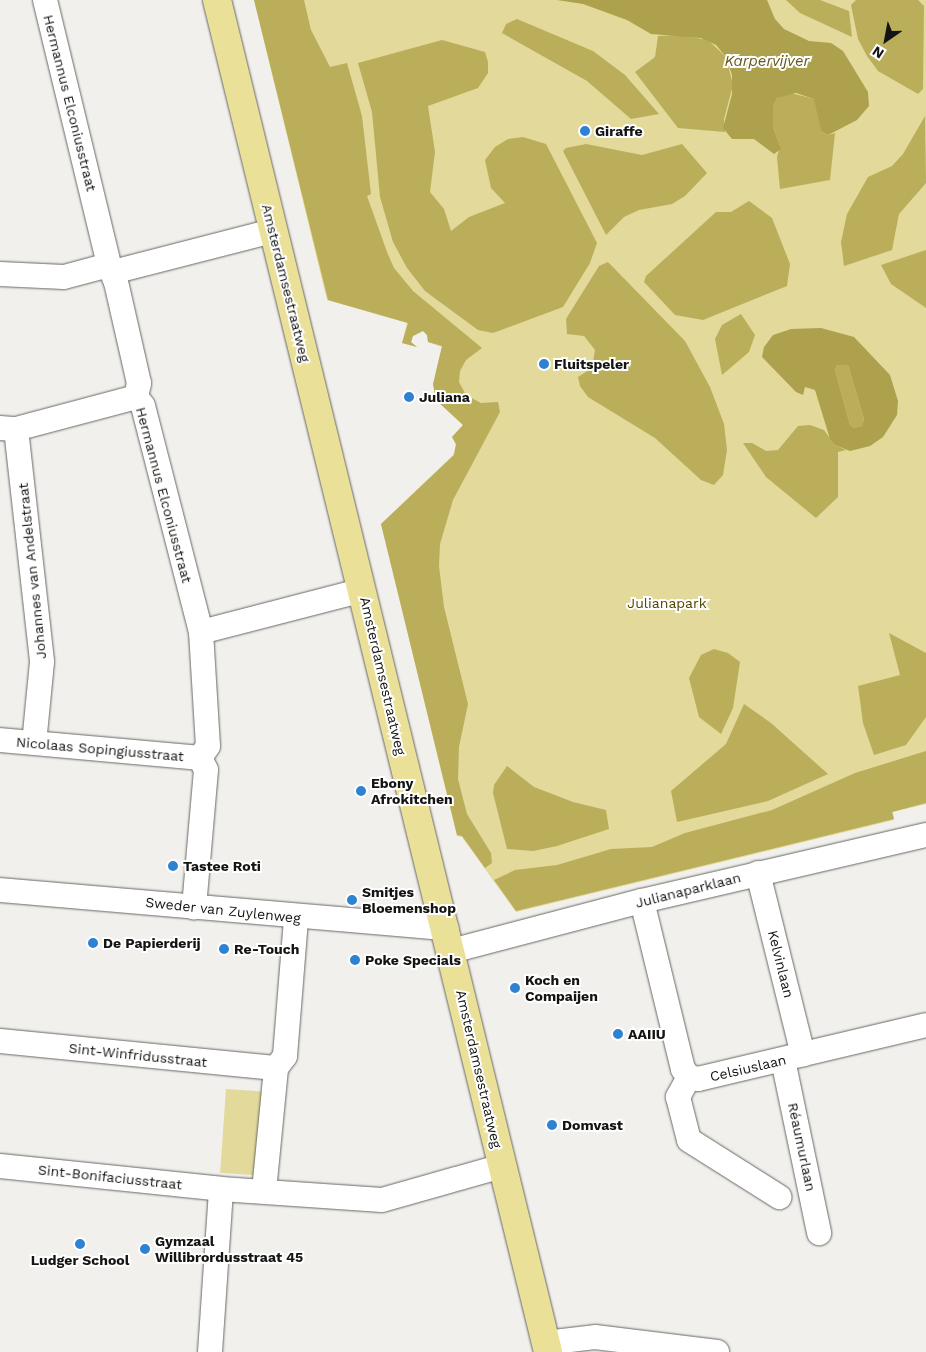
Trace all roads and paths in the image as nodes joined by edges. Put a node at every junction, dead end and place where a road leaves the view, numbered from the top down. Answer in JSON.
{"nodes":[{"id":1,"x":44,"y":0,"type":"edge"},
{"id":2,"x":217,"y":0,"type":"edge"},
{"id":3,"x":273,"y":231,"type":"junction"},
{"id":4,"x":111,"y":269,"type":"junction"},
{"id":5,"x":0,"y":274,"type":"edge"},
{"id":6,"x":136,"y":397,"type":"junction"},
{"id":7,"x":8,"y":428,"type":"edge"},
{"id":8,"x":363,"y":590,"type":"junction"},
{"id":9,"x":201,"y":632,"type":"junction"},
{"id":10,"x":0,"y":740,"type":"edge"},
{"id":11,"x":34,"y":743,"type":"junction"},
{"id":12,"x":200,"y":758,"type":"junction"},
{"id":13,"x":926,"y":835,"type":"edge"},
{"id":14,"x":758,"y":873,"type":"junction"},
{"id":15,"x":0,"y":890,"type":"edge"},
{"id":16,"x":642,"y":901,"type":"junction"},
{"id":17,"x":194,"y":907,"type":"junction"},
{"id":18,"x":296,"y":918,"type":"junction"},
{"id":19,"x":448,"y":940,"type":"junction"},
{"id":20,"x":926,"y":1025,"type":"edge"},
{"id":21,"x":0,"y":1041,"type":"edge"},
{"id":22,"x":793,"y":1058,"type":"junction"},
{"id":23,"x":276,"y":1068,"type":"junction"},
{"id":24,"x":689,"y":1077,"type":"junction"},
{"id":25,"x":0,"y":1166,"type":"edge"},
{"id":26,"x":502,"y":1166,"type":"junction"},
{"id":27,"x":221,"y":1188,"type":"junction"},
{"id":28,"x":264,"y":1191,"type":"junction"},
{"id":29,"x":779,"y":1197,"type":"dead end"},
{"id":30,"x":819,"y":1233,"type":"dead end"},
{"id":31,"x":546,"y":1347,"type":"edge"},
{"id":32,"x":210,"y":1352,"type":"edge"},
{"id":33,"x":717,"y":1352,"type":"edge"}],
"edges":[{"from":1,"to":4,"type":"street","name":"Hermannus Elconiusstraat"},
{"from":2,"to":3,"type":"main road","name":"Amsterdamsestraatweg"},
{"from":3,"to":4,"type":"street"},
{"from":3,"to":8,"type":"main road","name":"Amsterdamsestraatweg"},
{"from":4,"to":5,"type":"street"},
{"from":4,"to":6,"type":"street","name":"Hermannus Elconiusstraat"},
{"from":6,"to":7,"type":"street"},
{"from":6,"to":9,"type":"street","name":"Hermannus Elconiusstraat"},
{"from":7,"to":11,"type":"street","name":"Johannes van Andelstraat"},
{"from":8,"to":9,"type":"street"},
{"from":8,"to":19,"type":"main road","name":"Amsterdamsestraatweg"},
{"from":9,"to":12,"type":"street","name":"Hermannus Elconiusstraat"},
{"from":10,"to":11,"type":"street","name":"Nicolaas Sopingiusstraat"},
{"from":11,"to":12,"type":"street","name":"Nicolaas Sopingiusstraat"},
{"from":12,"to":17,"type":"street"},
{"from":13,"to":14,"type":"street","name":"Julianaparklaan"},
{"from":14,"to":16,"type":"street","name":"Julianaparklaan"},
{"from":14,"to":22,"type":"street","name":"Kelvinlaan"},
{"from":15,"to":17,"type":"street","name":"Sweder van Zuylenweg"},
{"from":16,"to":19,"type":"street","name":"Julianaparklaan"},
{"from":16,"to":24,"type":"street"},
{"from":17,"to":18,"type":"street","name":"Sweder van Zuylenweg"},
{"from":18,"to":19,"type":"street","name":"Sweder van Zuylenweg"},
{"from":18,"to":23,"type":"street"},
{"from":19,"to":26,"type":"main road","name":"Amsterdamsestraatweg"},
{"from":20,"to":22,"type":"street","name":"Celsiuslaan"},
{"from":21,"to":23,"type":"street","name":"Sint-Winfridusstraat"},
{"from":22,"to":24,"type":"street","name":"Celsiuslaan"},
{"from":22,"to":30,"type":"street","name":"Réaumurlaan"},
{"from":23,"to":28,"type":"street"},
{"from":24,"to":29,"type":"street"},
{"from":25,"to":27,"type":"street","name":"Sint-Bonifaciusstraat"},
{"from":26,"to":28,"type":"street"},
{"from":26,"to":31,"type":"main road","name":"Amsterdamsestraatweg"},
{"from":27,"to":28,"type":"street","name":"Sint-Bonifaciusstraat"},
{"from":27,"to":32,"type":"street"},
{"from":31,"to":33,"type":"street"}]}
